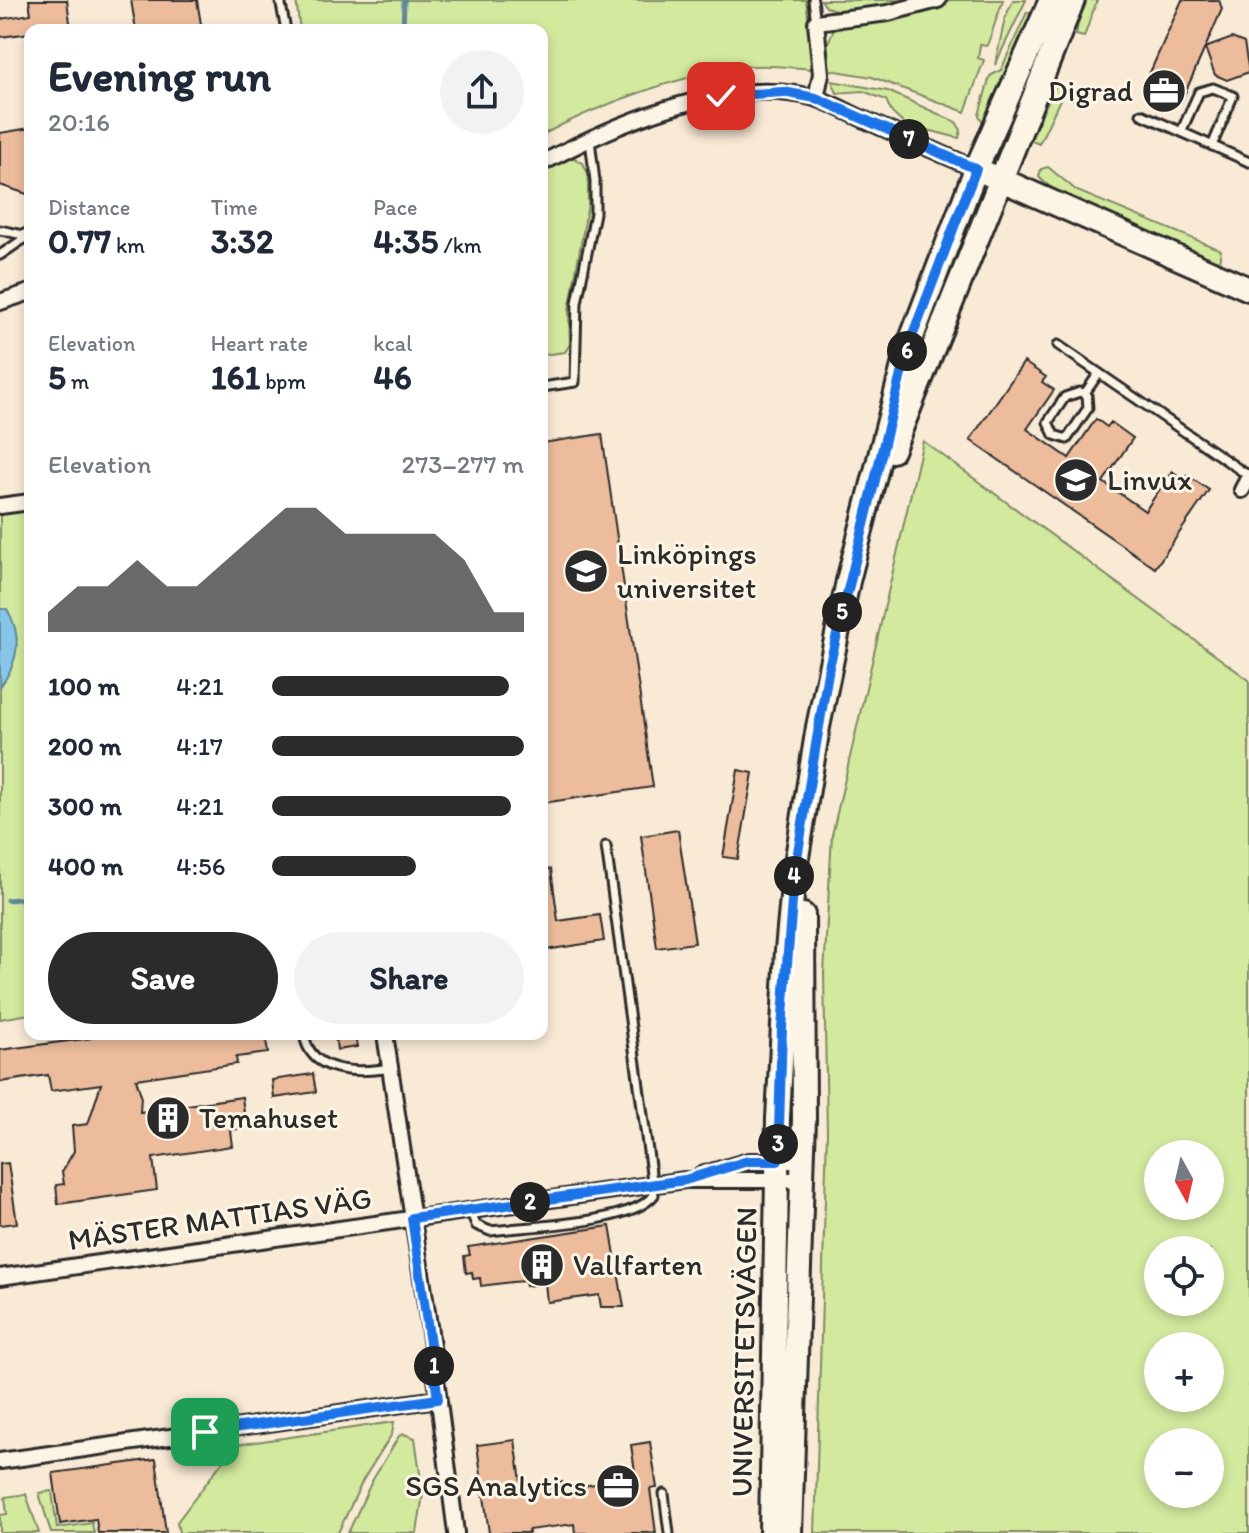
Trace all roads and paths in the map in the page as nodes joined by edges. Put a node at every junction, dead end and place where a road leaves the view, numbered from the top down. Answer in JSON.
{"nodes":[{"id":1,"x":280,"y":0,"type":"edge"},
{"id":2,"x":813,"y":0,"type":"edge"},
{"id":3,"x":938,"y":0,"type":"edge"},
{"id":4,"x":1051,"y":0,"type":"edge"},
{"id":5,"x":1073,"y":0,"type":"edge"},
{"id":6,"x":816,"y":22,"type":"junction"},
{"id":7,"x":285,"y":24,"type":"edge"},
{"id":8,"x":816,"y":98,"type":"junction"},
{"id":9,"x":1141,"y":114,"type":"dead end"},
{"id":10,"x":1181,"y":132,"type":"junction"},
{"id":11,"x":589,"y":138,"type":"junction"},
{"id":12,"x":1212,"y":146,"type":"junction"},
{"id":13,"x":548,"y":160,"type":"edge"},
{"id":14,"x":1249,"y":162,"type":"edge"},
{"id":15,"x":976,"y":169,"type":"junction"},
{"id":16,"x":1002,"y":180,"type":"junction"},
{"id":17,"x":0,"y":230,"type":"edge"},
{"id":18,"x":24,"y":236,"type":"edge"},
{"id":19,"x":24,"y":240,"type":"edge"},
{"id":20,"x":0,"y":255,"type":"edge"},
{"id":21,"x":1249,"y":289,"type":"edge"},
{"id":22,"x":24,"y":294,"type":"edge"},
{"id":23,"x":0,"y":302,"type":"edge"},
{"id":24,"x":1058,"y":345,"type":"dead end"},
{"id":25,"x":1099,"y":373,"type":"junction"},
{"id":26,"x":548,"y":386,"type":"edge"},
{"id":27,"x":1085,"y":393,"type":"junction"},
{"id":28,"x":1247,"y":484,"type":"edge"},
{"id":29,"x":24,"y":503,"type":"edge"},
{"id":30,"x":0,"y":506,"type":"edge"},
{"id":31,"x":865,"y":519,"type":"junction"},
{"id":32,"x":808,"y":790,"type":"junction"},
{"id":33,"x":606,"y":846,"type":"dead end"},
{"id":34,"x":305,"y":1040,"type":"edge"},
{"id":35,"x":386,"y":1040,"type":"edge"},
{"id":36,"x":390,"y":1068,"type":"junction"},
{"id":37,"x":777,"y":1170,"type":"junction"},
{"id":38,"x":803,"y":1171,"type":"junction"},
{"id":39,"x":655,"y":1184,"type":"junction"},
{"id":40,"x":470,"y":1210,"type":"junction"},
{"id":41,"x":412,"y":1218,"type":"junction"},
{"id":42,"x":0,"y":1277,"type":"edge"},
{"id":43,"x":438,"y":1399,"type":"junction"},
{"id":44,"x":0,"y":1461,"type":"edge"},
{"id":45,"x":664,"y":1494,"type":"dead end"},
{"id":46,"x":456,"y":1533,"type":"edge"},
{"id":47,"x":669,"y":1533,"type":"edge"},
{"id":48,"x":771,"y":1533,"type":"edge"},
{"id":49,"x":790,"y":1533,"type":"edge"}],
"edges":[{"from":1,"to":7,"type":"lane"},
{"from":2,"to":6,"type":"lane"},
{"from":3,"to":6,"type":"street"},
{"from":4,"to":15,"type":"main road","name":"UNIVERSITETSVÄGEN"},
{"from":5,"to":16,"type":"main road","name":"UNIVERSITETSVÄGEN"},
{"from":6,"to":8,"type":"street"},
{"from":8,"to":11,"type":"street"},
{"from":8,"to":15,"type":"street"},
{"from":9,"to":10,"type":"lane"},
{"from":10,"to":12,"type":"lane"},
{"from":10,"to":12,"type":"lane"},
{"from":11,"to":13,"type":"street"},
{"from":11,"to":26,"type":"lane"},
{"from":12,"to":14,"type":"lane"},
{"from":15,"to":16,"type":"main road"},
{"from":15,"to":31,"type":"main road","name":"UNIVERSITETSVÄGEN"},
{"from":16,"to":21,"type":"main road"},
{"from":16,"to":31,"type":"main road","name":"UNIVERSITETSVÄGEN"},
{"from":17,"to":18,"type":"lane"},
{"from":19,"to":20,"type":"lane"},
{"from":22,"to":23,"type":"street"},
{"from":24,"to":25,"type":"lane"},
{"from":25,"to":27,"type":"lane"},
{"from":25,"to":28,"type":"lane"},
{"from":27,"to":27,"type":"lane"},
{"from":29,"to":30,"type":"street"},
{"from":31,"to":32,"type":"main road","name":"UNIVERSITETSVÄGEN"},
{"from":32,"to":37,"type":"main road","name":"UNIVERSITETSVÄGEN"},
{"from":32,"to":38,"type":"main road","name":"UNIVERSITETSVÄGEN"},
{"from":33,"to":39,"type":"lane"},
{"from":34,"to":36,"type":"lane"},
{"from":35,"to":36,"type":"street"},
{"from":36,"to":41,"type":"street"},
{"from":37,"to":38,"type":"street","name":"MÄSTER MATTIAS VÄG"},
{"from":37,"to":39,"type":"street","name":"MÄSTER MATTIAS VÄG"},
{"from":37,"to":48,"type":"main road","name":"UNIVERSITETSVÄGEN"},
{"from":38,"to":49,"type":"main road","name":"UNIVERSITETSVÄGEN"},
{"from":39,"to":40,"type":"street","name":"MÄSTER MATTIAS VÄG"},
{"from":39,"to":40,"type":"lane"},
{"from":40,"to":41,"type":"street","name":"MÄSTER MATTIAS VÄG"},
{"from":41,"to":42,"type":"street","name":"MÄSTER MATTIAS VÄG"},
{"from":41,"to":43,"type":"street"},
{"from":43,"to":44,"type":"street"},
{"from":43,"to":46,"type":"street"},
{"from":45,"to":47,"type":"lane"}]}
